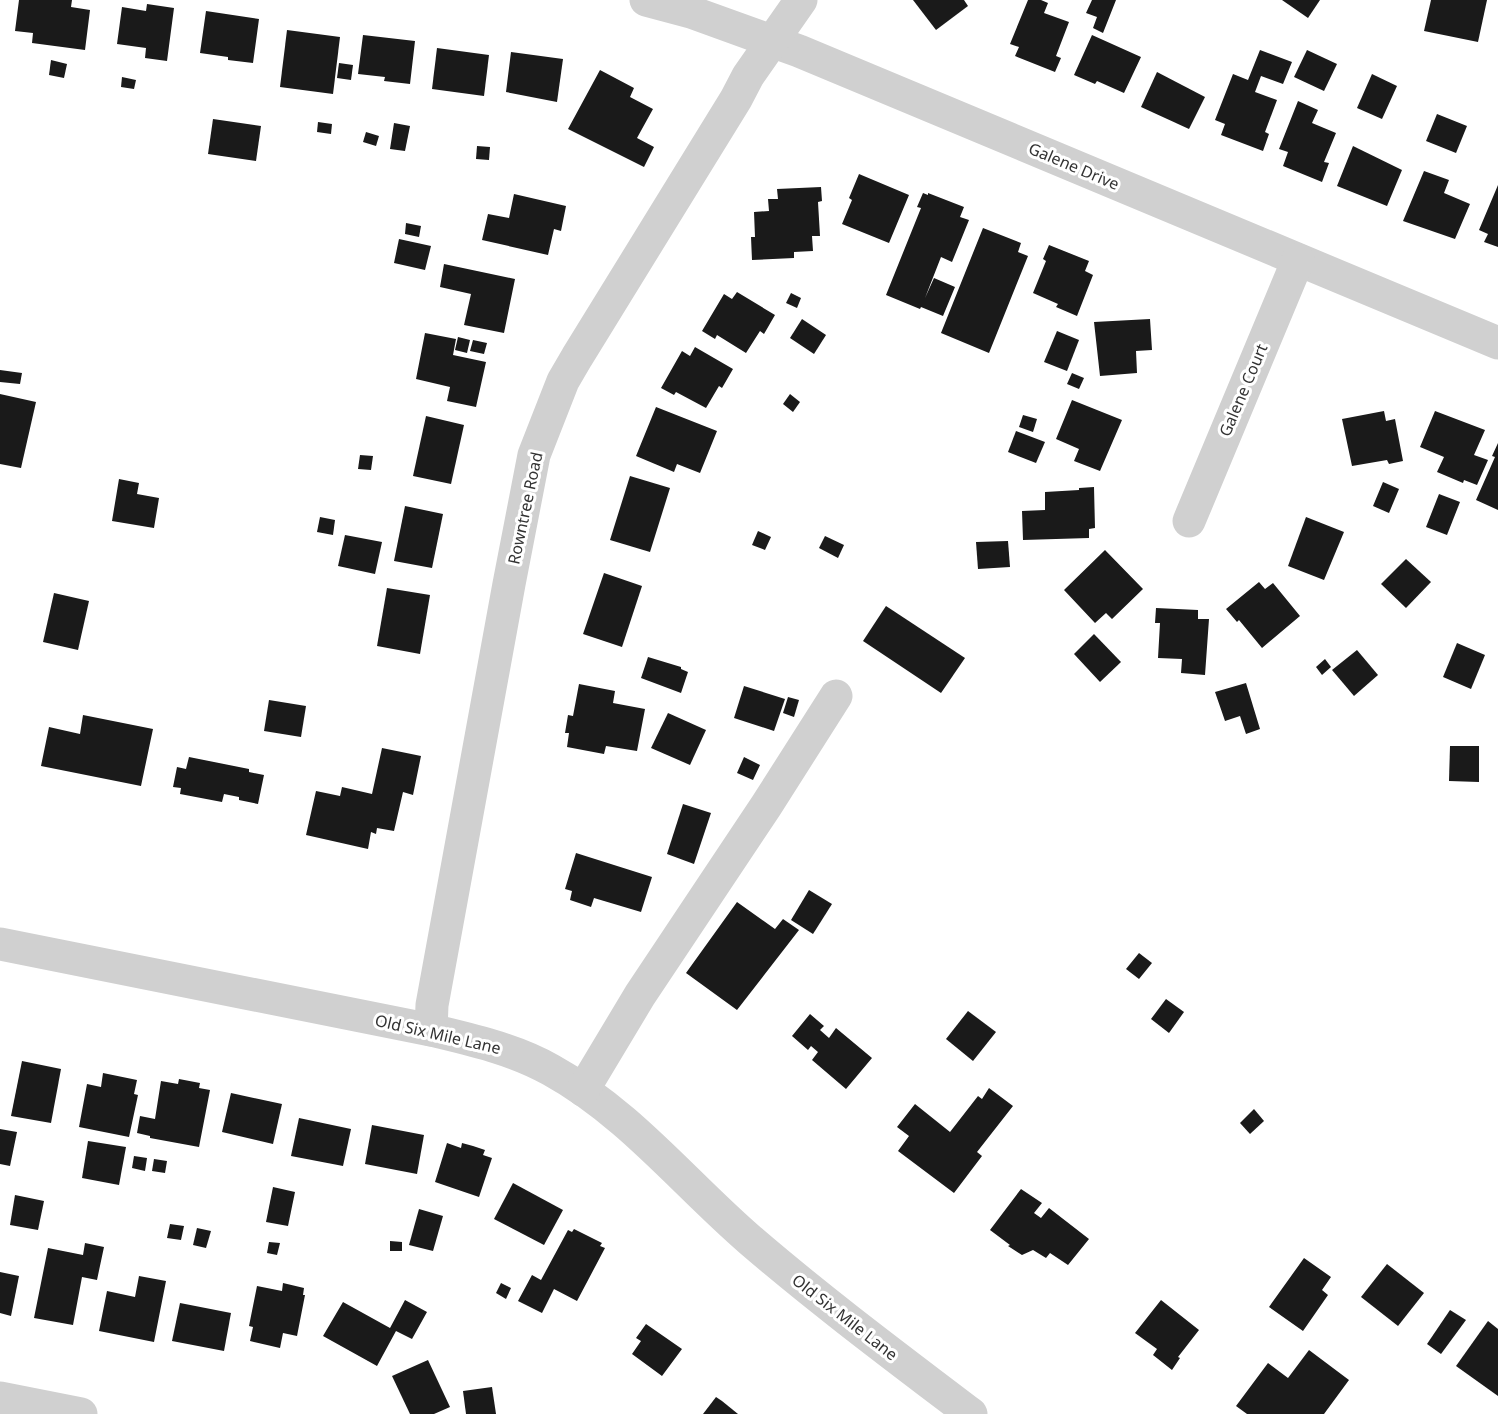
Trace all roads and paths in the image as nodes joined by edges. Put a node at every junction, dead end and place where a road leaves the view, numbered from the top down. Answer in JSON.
{"nodes":[{"id":1,"x":646,"y":0,"type":"edge"},
{"id":2,"x":801,"y":0,"type":"edge"},
{"id":3,"x":771,"y":42,"type":"junction"},
{"id":4,"x":1298,"y":260,"type":"junction"},
{"id":5,"x":1498,"y":343,"type":"edge"},
{"id":6,"x":1189,"y":521,"type":"dead end"},
{"id":7,"x":836,"y":696,"type":"dead end"},
{"id":8,"x":0,"y":944,"type":"edge"},
{"id":9,"x":431,"y":1030,"type":"junction"},
{"id":10,"x":583,"y":1090,"type":"junction"},
{"id":11,"x":0,"y":1398,"type":"edge"},
{"id":12,"x":81,"y":1414,"type":"edge"},
{"id":13,"x":971,"y":1414,"type":"edge"}],
"edges":[{"from":1,"to":3,"type":"street","name":"Galene Drive"},
{"from":2,"to":3,"type":"street","name":"Rowntree Road"},
{"from":3,"to":4,"type":"street","name":"Galene Drive"},
{"from":3,"to":9,"type":"street","name":"Rowntree Road"},
{"from":4,"to":5,"type":"street","name":"Galene Drive"},
{"from":4,"to":6,"type":"street","name":"Galene Court"},
{"from":7,"to":10,"type":"street"},
{"from":8,"to":9,"type":"street","name":"Old Six Mile Lane"},
{"from":9,"to":10,"type":"street","name":"Old Six Mile Lane"},
{"from":10,"to":13,"type":"street","name":"Old Six Mile Lane"},
{"from":11,"to":12,"type":"street"}]}
